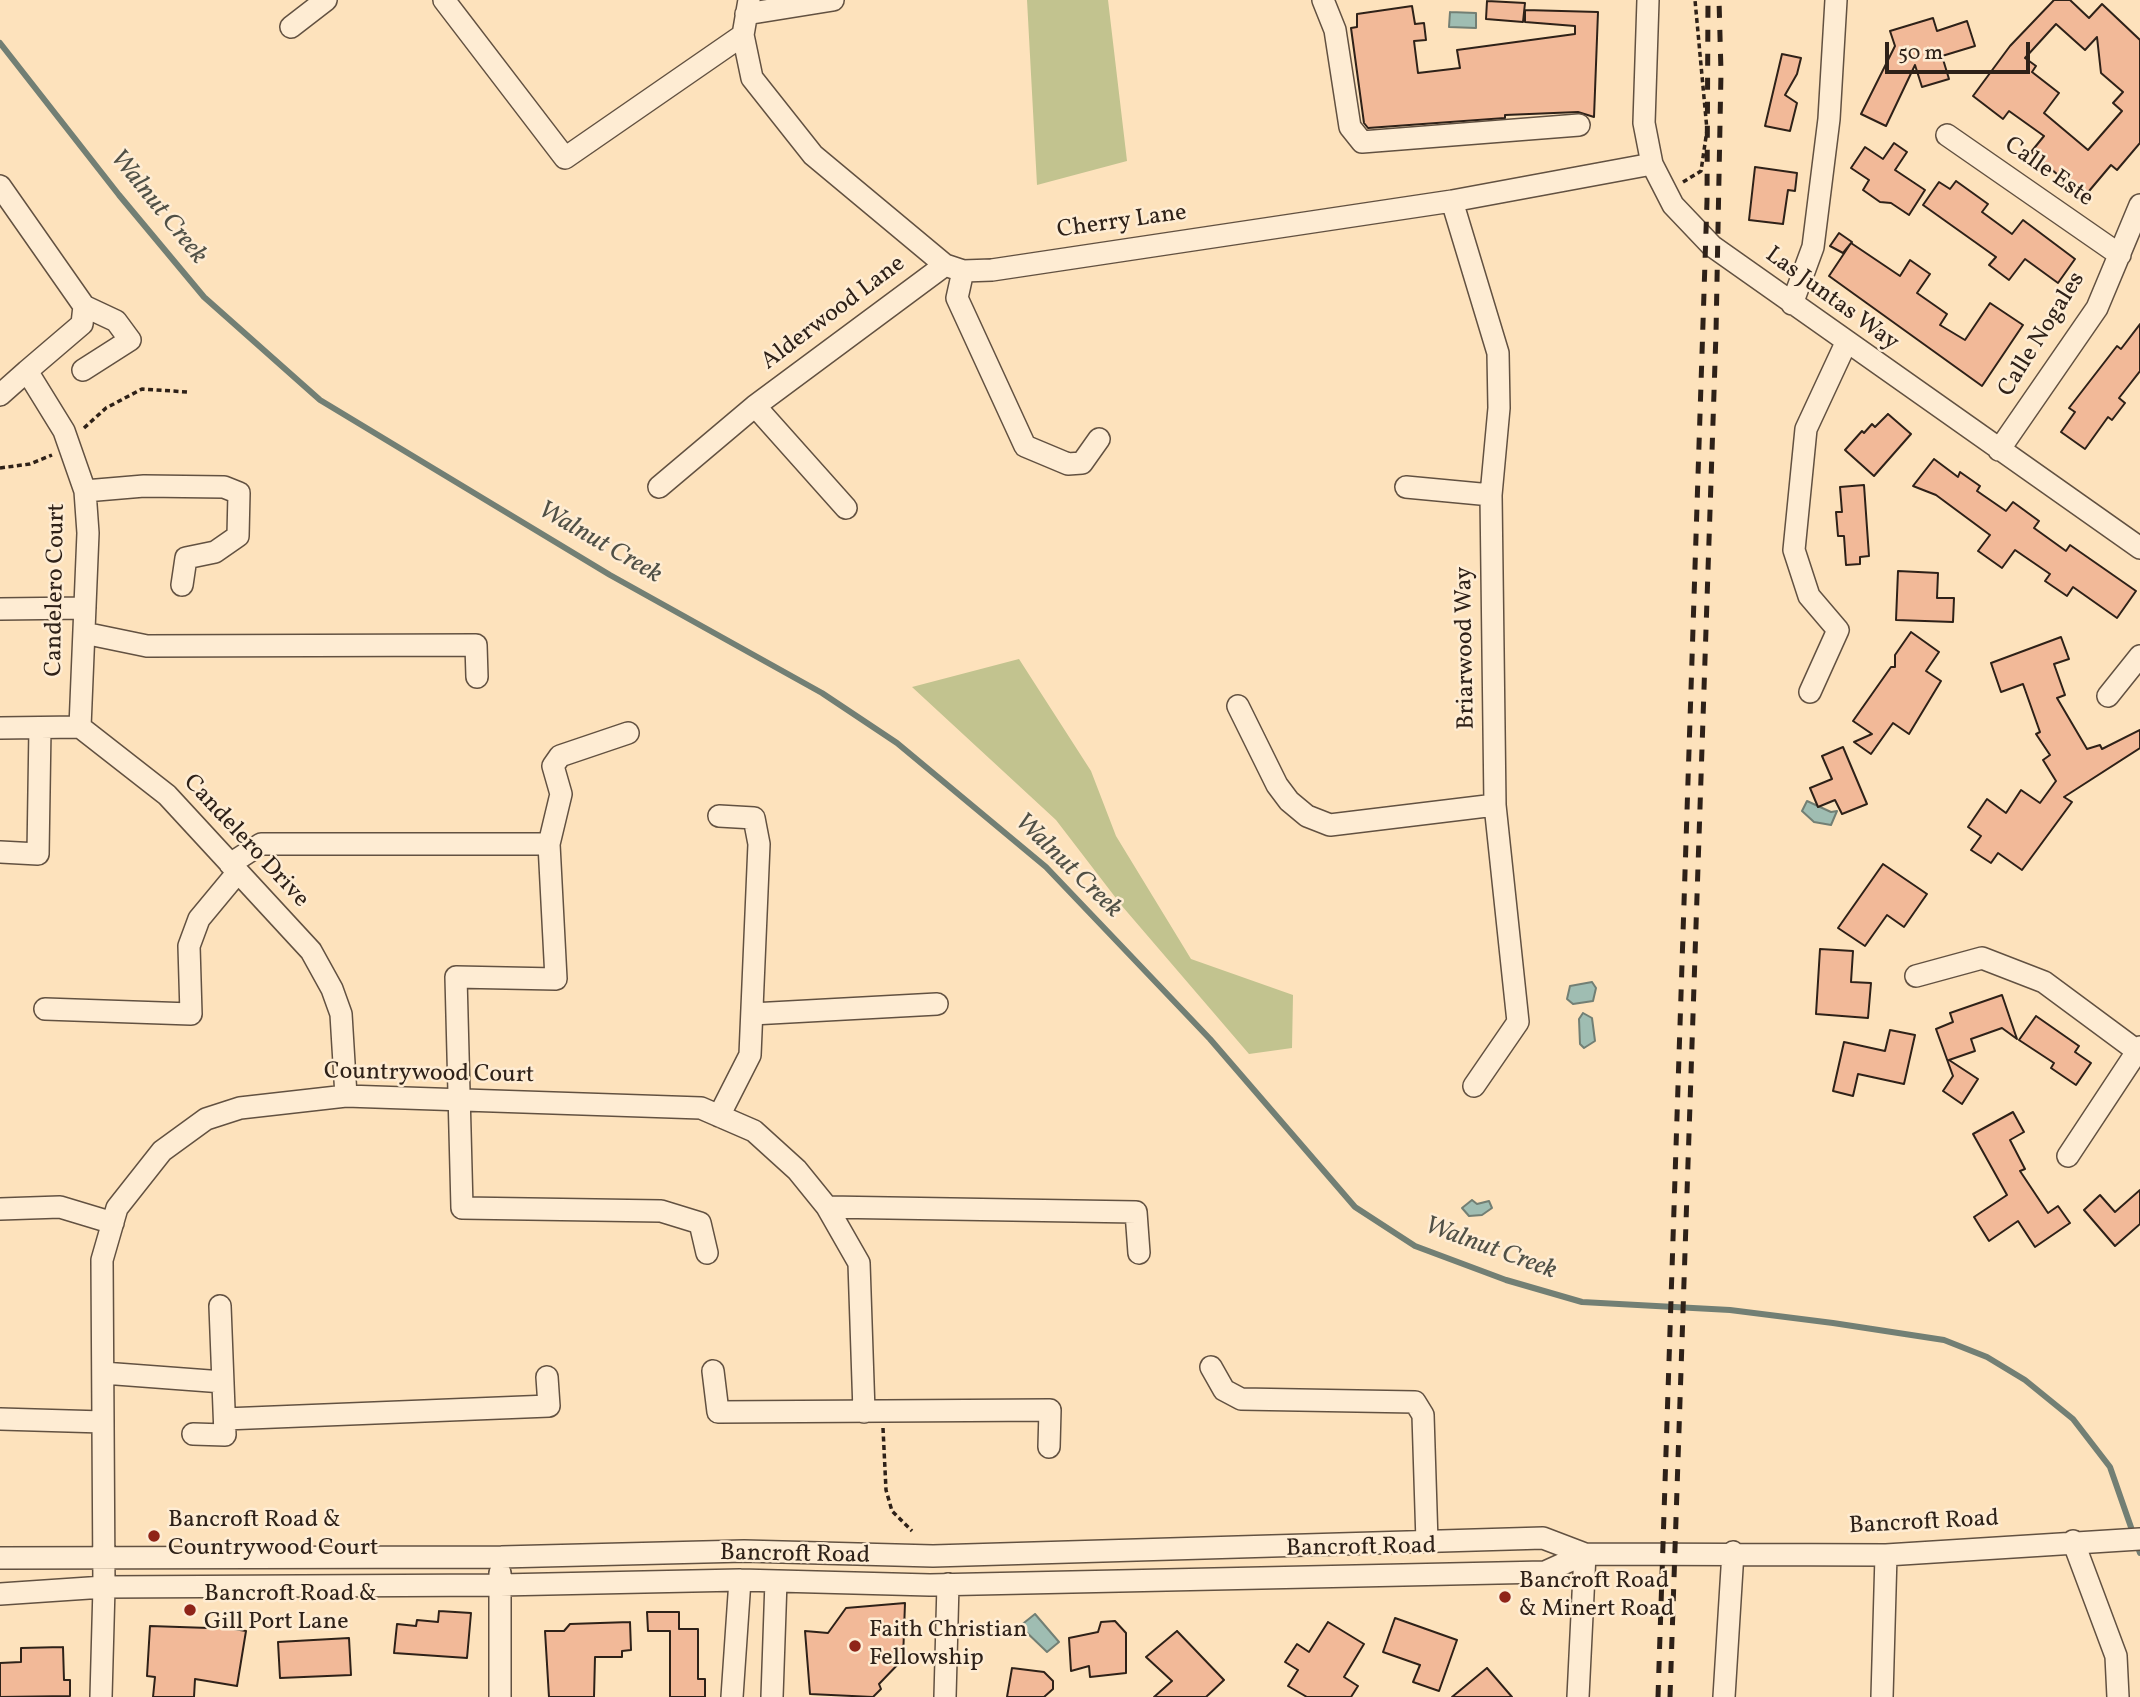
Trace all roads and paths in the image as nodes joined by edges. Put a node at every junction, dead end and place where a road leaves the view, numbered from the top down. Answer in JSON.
{"nodes":[{"id":1,"x":326,"y":0,"type":"edge"},
{"id":2,"x":444,"y":0,"type":"edge"},
{"id":3,"x":833,"y":0,"type":"edge"},
{"id":4,"x":1323,"y":0,"type":"edge"},
{"id":5,"x":1648,"y":0,"type":"edge"},
{"id":6,"x":1695,"y":0,"type":"edge"},
{"id":7,"x":1836,"y":0,"type":"edge"},
{"id":8,"x":746,"y":16,"type":"edge"},
{"id":9,"x":291,"y":27,"type":"dead end"},
{"id":10,"x":1579,"y":125,"type":"dead end"},
{"id":11,"x":1947,"y":135,"type":"dead end"},
{"id":12,"x":1652,"y":164,"type":"junction"},
{"id":13,"x":0,"y":186,"type":"edge"},
{"id":14,"x":1666,"y":192,"type":"junction"},
{"id":15,"x":1452,"y":201,"type":"junction"},
{"id":16,"x":2140,"y":205,"type":"edge"},
{"id":17,"x":2120,"y":256,"type":"junction"},
{"id":18,"x":954,"y":268,"type":"junction"},
{"id":19,"x":1792,"y":304,"type":"junction"},
{"id":20,"x":85,"y":306,"type":"junction"},
{"id":21,"x":1846,"y":343,"type":"junction"},
{"id":22,"x":83,"y":370,"type":"dead end"},
{"id":23,"x":27,"y":371,"type":"junction"},
{"id":24,"x":187,"y":392,"type":"dead end"},
{"id":25,"x":0,"y":395,"type":"edge"},
{"id":26,"x":755,"y":406,"type":"junction"},
{"id":27,"x":1099,"y":439,"type":"dead end"},
{"id":28,"x":67,"y":441,"type":"junction"},
{"id":29,"x":1999,"y":450,"type":"junction"},
{"id":30,"x":0,"y":468,"type":"edge"},
{"id":31,"x":659,"y":487,"type":"dead end"},
{"id":32,"x":1406,"y":487,"type":"dead end"},
{"id":33,"x":85,"y":491,"type":"junction"},
{"id":34,"x":1491,"y":495,"type":"junction"},
{"id":35,"x":846,"y":508,"type":"dead end"},
{"id":36,"x":2140,"y":548,"type":"edge"},
{"id":37,"x":182,"y":585,"type":"dead end"},
{"id":38,"x":85,"y":608,"type":"junction"},
{"id":39,"x":0,"y":609,"type":"edge"},
{"id":40,"x":84,"y":633,"type":"junction"},
{"id":41,"x":2140,"y":656,"type":"edge"},
{"id":42,"x":477,"y":677,"type":"dead end"},
{"id":43,"x":1811,"y":692,"type":"dead end"},
{"id":44,"x":2108,"y":696,"type":"dead end"},
{"id":45,"x":1238,"y":706,"type":"dead end"},
{"id":46,"x":40,"y":727,"type":"junction"},
{"id":47,"x":80,"y":727,"type":"junction"},
{"id":48,"x":0,"y":728,"type":"edge"},
{"id":49,"x":628,"y":733,"type":"dead end"},
{"id":50,"x":1495,"y":805,"type":"junction"},
{"id":51,"x":719,"y":816,"type":"dead end"},
{"id":52,"x":550,"y":844,"type":"junction"},
{"id":53,"x":0,"y":852,"type":"edge"},
{"id":54,"x":234,"y":868,"type":"junction"},
{"id":55,"x":1916,"y":976,"type":"dead end"},
{"id":56,"x":937,"y":1004,"type":"dead end"},
{"id":57,"x":45,"y":1009,"type":"dead end"},
{"id":58,"x":752,"y":1014,"type":"junction"},
{"id":59,"x":2139,"y":1050,"type":"edge"},
{"id":60,"x":1474,"y":1086,"type":"dead end"},
{"id":61,"x":346,"y":1096,"type":"junction"},
{"id":62,"x":460,"y":1100,"type":"junction"},
{"id":63,"x":719,"y":1116,"type":"junction"},
{"id":64,"x":2068,"y":1156,"type":"dead end"},
{"id":65,"x":827,"y":1207,"type":"junction"},
{"id":66,"x":0,"y":1209,"type":"edge"},
{"id":67,"x":113,"y":1223,"type":"junction"},
{"id":68,"x":707,"y":1253,"type":"dead end"},
{"id":69,"x":1139,"y":1253,"type":"dead end"},
{"id":70,"x":220,"y":1306,"type":"dead end"},
{"id":71,"x":1211,"y":1367,"type":"dead end"},
{"id":72,"x":713,"y":1371,"type":"dead end"},
{"id":73,"x":103,"y":1373,"type":"junction"},
{"id":74,"x":547,"y":1377,"type":"dead end"},
{"id":75,"x":223,"y":1382,"type":"junction"},
{"id":76,"x":864,"y":1412,"type":"junction"},
{"id":77,"x":0,"y":1419,"type":"edge"},
{"id":78,"x":225,"y":1419,"type":"junction"},
{"id":79,"x":103,"y":1422,"type":"junction"},
{"id":80,"x":193,"y":1434,"type":"dead end"},
{"id":81,"x":1049,"y":1447,"type":"dead end"},
{"id":82,"x":912,"y":1531,"type":"dead end"},
{"id":83,"x":2140,"y":1539,"type":"edge"},
{"id":84,"x":2083,"y":1541,"type":"junction"},
{"id":85,"x":1427,"y":1542,"type":"junction"},
{"id":86,"x":1733,"y":1552,"type":"junction"},
{"id":87,"x":1585,"y":1554,"type":"junction"},
{"id":88,"x":1886,"y":1555,"type":"junction"},
{"id":89,"x":501,"y":1557,"type":"junction"},
{"id":90,"x":0,"y":1558,"type":"edge"},
{"id":91,"x":104,"y":1558,"type":"junction"},
{"id":92,"x":740,"y":1580,"type":"junction"},
{"id":93,"x":776,"y":1581,"type":"junction"},
{"id":94,"x":948,"y":1584,"type":"junction"},
{"id":95,"x":500,"y":1585,"type":"junction"},
{"id":96,"x":104,"y":1587,"type":"junction"},
{"id":97,"x":0,"y":1594,"type":"edge"},
{"id":98,"x":101,"y":1697,"type":"edge"},
{"id":99,"x":500,"y":1697,"type":"edge"},
{"id":100,"x":732,"y":1697,"type":"edge"},
{"id":101,"x":772,"y":1697,"type":"edge"},
{"id":102,"x":945,"y":1697,"type":"edge"},
{"id":103,"x":1578,"y":1697,"type":"edge"},
{"id":104,"x":1724,"y":1697,"type":"edge"},
{"id":105,"x":1882,"y":1697,"type":"edge"},
{"id":106,"x":2118,"y":1697,"type":"edge"}],
"edges":[{"from":1,"to":9,"type":"street"},
{"from":2,"to":8,"type":"street"},
{"from":3,"to":8,"type":"street"},
{"from":4,"to":10,"type":"street"},
{"from":5,"to":12,"type":"street","name":"Las Juntas Way"},
{"from":6,"to":14,"type":"path"},
{"from":7,"to":19,"type":"street"},
{"from":8,"to":18,"type":"street"},
{"from":11,"to":17,"type":"street","name":"Calle Este"},
{"from":12,"to":14,"type":"street","name":"Las Juntas Way"},
{"from":12,"to":15,"type":"street","name":"Cherry Lane"},
{"from":13,"to":20,"type":"street"},
{"from":14,"to":19,"type":"street","name":"Las Juntas Way"},
{"from":15,"to":18,"type":"street","name":"Cherry Lane"},
{"from":15,"to":34,"type":"street","name":"Briarwood Way"},
{"from":16,"to":17,"type":"street","name":"Calle Nogales"},
{"from":17,"to":29,"type":"street","name":"Calle Nogales"},
{"from":18,"to":26,"type":"street","name":"Alderwood Lane"},
{"from":18,"to":27,"type":"street"},
{"from":19,"to":21,"type":"street","name":"Las Juntas Way"},
{"from":20,"to":22,"type":"street"},
{"from":20,"to":23,"type":"street"},
{"from":21,"to":29,"type":"street","name":"Las Juntas Way"},
{"from":21,"to":43,"type":"street"},
{"from":23,"to":25,"type":"street"},
{"from":23,"to":28,"type":"street","name":"Candelero Court"},
{"from":24,"to":28,"type":"path"},
{"from":26,"to":31,"type":"street","name":"Alderwood Lane"},
{"from":26,"to":35,"type":"street"},
{"from":28,"to":30,"type":"path"},
{"from":28,"to":33,"type":"street","name":"Candelero Court"},
{"from":29,"to":36,"type":"street","name":"Las Juntas Way"},
{"from":32,"to":34,"type":"street"},
{"from":33,"to":37,"type":"street"},
{"from":33,"to":38,"type":"street","name":"Candelero Court"},
{"from":34,"to":50,"type":"street","name":"Briarwood Way"},
{"from":38,"to":39,"type":"street"},
{"from":38,"to":40,"type":"street","name":"Candelero Court"},
{"from":40,"to":42,"type":"street"},
{"from":40,"to":47,"type":"street","name":"Candelero Court"},
{"from":41,"to":44,"type":"street"},
{"from":45,"to":50,"type":"street"},
{"from":46,"to":47,"type":"street"},
{"from":46,"to":48,"type":"street"},
{"from":46,"to":53,"type":"street"},
{"from":47,"to":54,"type":"street","name":"Candelero Drive"},
{"from":49,"to":52,"type":"street"},
{"from":50,"to":60,"type":"street","name":"Briarwood Way"},
{"from":51,"to":58,"type":"street"},
{"from":52,"to":54,"type":"street"},
{"from":52,"to":62,"type":"street"},
{"from":54,"to":57,"type":"street"},
{"from":54,"to":61,"type":"street","name":"Candelero Drive"},
{"from":55,"to":59,"type":"street"},
{"from":56,"to":58,"type":"street"},
{"from":58,"to":63,"type":"street"},
{"from":59,"to":64,"type":"street"},
{"from":61,"to":62,"type":"street","name":"Countrywood Court"},
{"from":61,"to":67,"type":"street","name":"Countrywood Court"},
{"from":62,"to":63,"type":"street","name":"Countrywood Court"},
{"from":62,"to":68,"type":"street"},
{"from":63,"to":65,"type":"street","name":"Countrywood Court"},
{"from":65,"to":69,"type":"street"},
{"from":65,"to":76,"type":"street","name":"Countrywood Court"},
{"from":66,"to":67,"type":"street"},
{"from":67,"to":73,"type":"street","name":"Countrywood Court"},
{"from":70,"to":75,"type":"street"},
{"from":71,"to":85,"type":"street"},
{"from":72,"to":76,"type":"street"},
{"from":73,"to":75,"type":"street"},
{"from":73,"to":79,"type":"street","name":"Countrywood Court"},
{"from":74,"to":78,"type":"street"},
{"from":75,"to":78,"type":"street"},
{"from":76,"to":81,"type":"street"},
{"from":76,"to":82,"type":"path"},
{"from":77,"to":79,"type":"street"},
{"from":78,"to":80,"type":"street"},
{"from":79,"to":91,"type":"street","name":"Countrywood Court"},
{"from":83,"to":84,"type":"street","name":"Bancroft Road"},
{"from":84,"to":88,"type":"street","name":"Bancroft Road"},
{"from":84,"to":106,"type":"street"},
{"from":85,"to":87,"type":"street","name":"Bancroft Road"},
{"from":85,"to":89,"type":"street","name":"Bancroft Road"},
{"from":86,"to":87,"type":"street","name":"Bancroft Road"},
{"from":86,"to":88,"type":"street","name":"Bancroft Road"},
{"from":86,"to":104,"type":"street"},
{"from":87,"to":94,"type":"street","name":"Bancroft Road"},
{"from":87,"to":103,"type":"street"},
{"from":88,"to":105,"type":"street"},
{"from":89,"to":91,"type":"street","name":"Bancroft Road"},
{"from":89,"to":95,"type":"street"},
{"from":90,"to":91,"type":"street","name":"Bancroft Road"},
{"from":91,"to":96,"type":"street","name":"Countrywood Court"},
{"from":92,"to":93,"type":"street","name":"Bancroft Road"},
{"from":92,"to":95,"type":"street","name":"Bancroft Road"},
{"from":92,"to":100,"type":"street"},
{"from":93,"to":94,"type":"street","name":"Bancroft Road"},
{"from":93,"to":101,"type":"street"},
{"from":94,"to":102,"type":"street"},
{"from":95,"to":96,"type":"street","name":"Bancroft Road"},
{"from":95,"to":99,"type":"street"},
{"from":96,"to":97,"type":"street","name":"Bancroft Road"},
{"from":96,"to":98,"type":"street","name":"Countrywood Court"}]}
